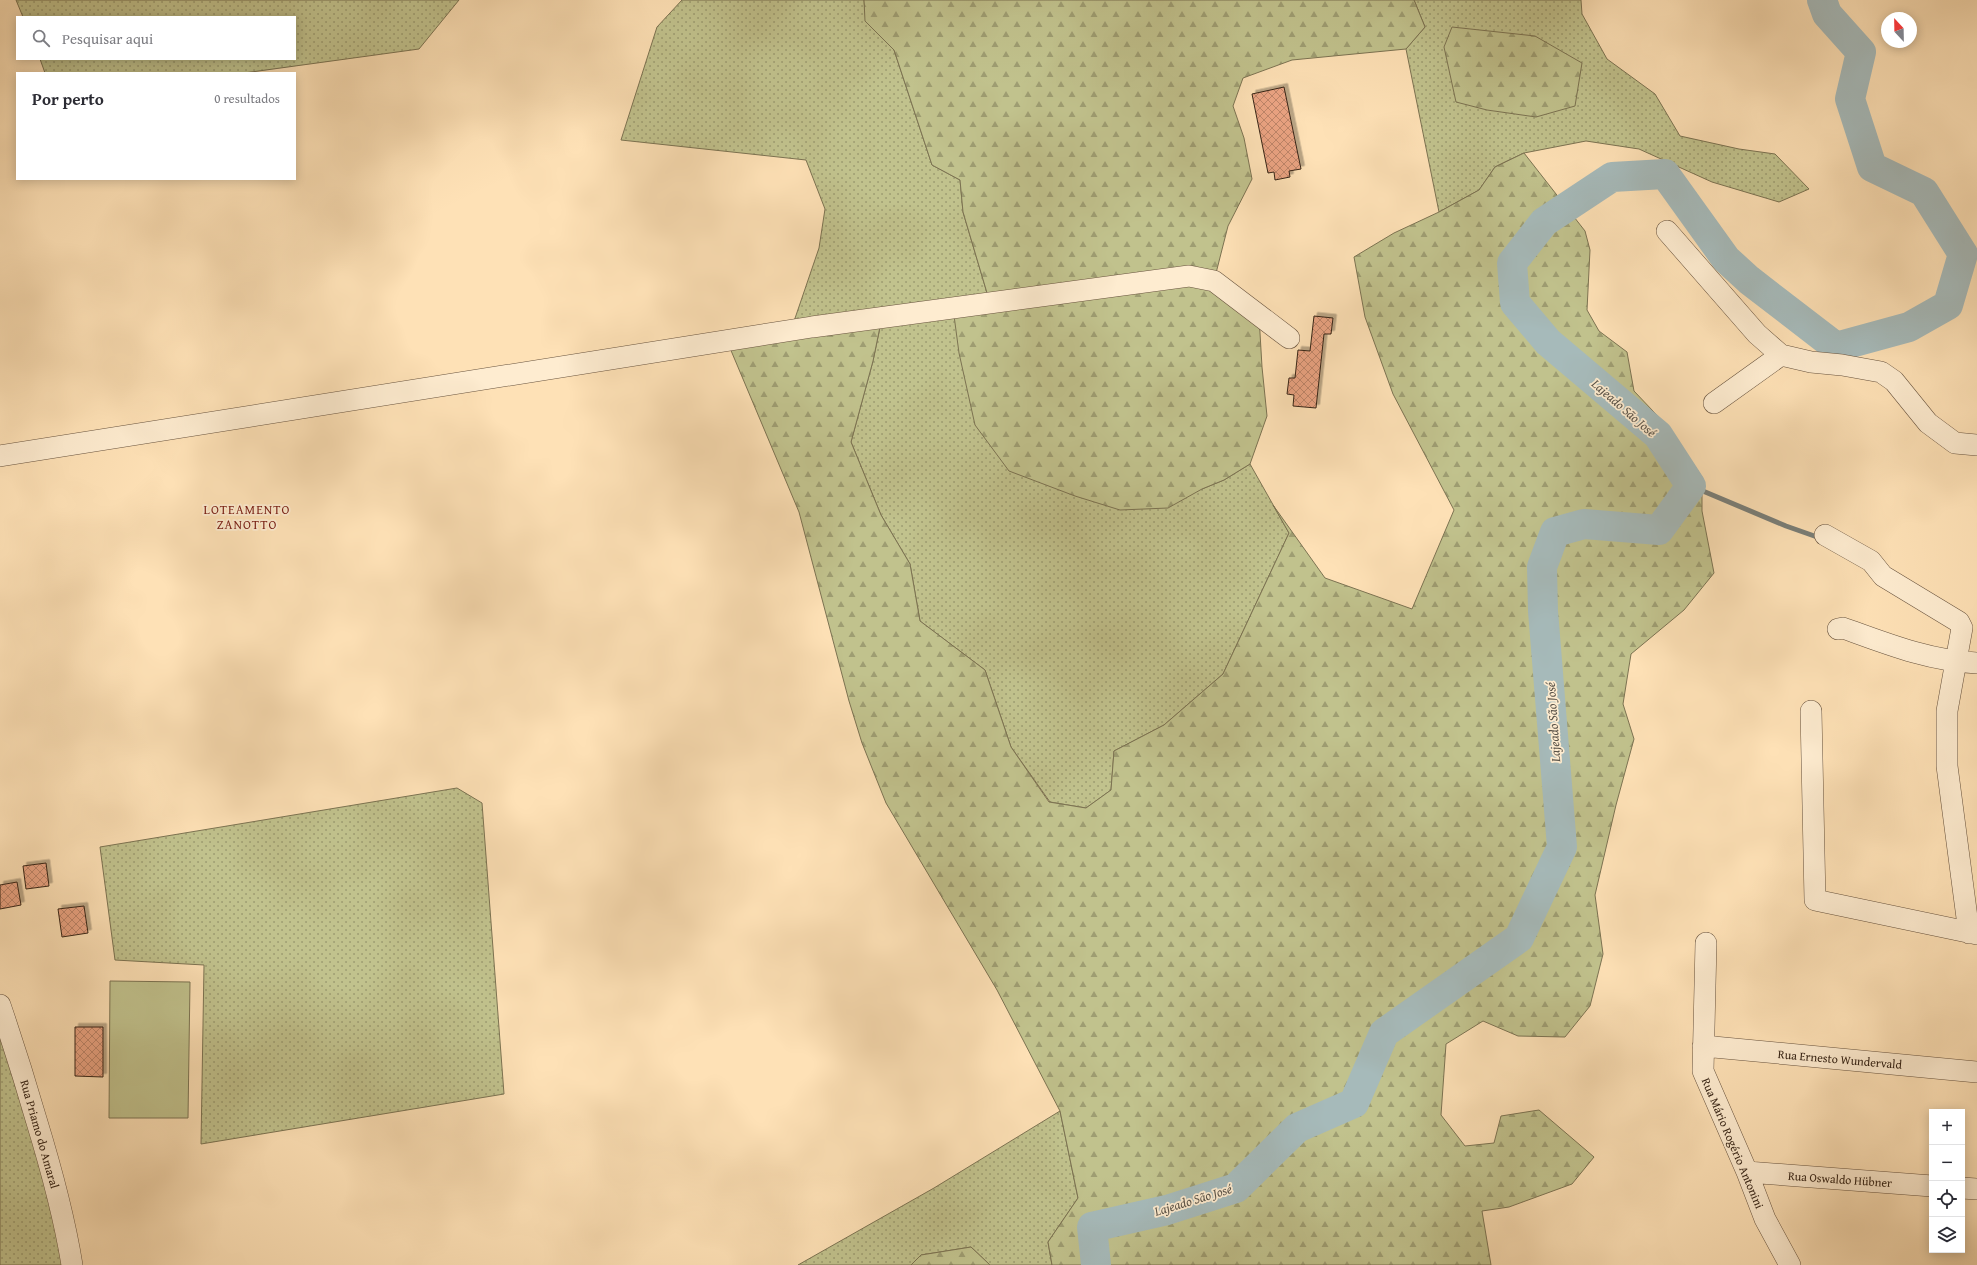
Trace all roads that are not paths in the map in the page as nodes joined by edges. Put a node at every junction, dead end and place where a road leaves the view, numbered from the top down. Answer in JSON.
{"nodes":[{"id":1,"x":1667,"y":231,"type":"dead end"},
{"id":2,"x":1288,"y":338,"type":"dead end"},
{"id":3,"x":1781,"y":355,"type":"junction"},
{"id":4,"x":1714,"y":403,"type":"dead end"},
{"id":5,"x":1977,"y":445,"type":"edge"},
{"id":6,"x":0,"y":456,"type":"edge"},
{"id":7,"x":1825,"y":535,"type":"dead end"},
{"id":8,"x":1838,"y":629,"type":"dead end"},
{"id":9,"x":1955,"y":662,"type":"junction"},
{"id":10,"x":1977,"y":663,"type":"edge"},
{"id":11,"x":1811,"y":711,"type":"dead end"},
{"id":12,"x":1973,"y":933,"type":"edge"},
{"id":13,"x":1706,"y":942,"type":"dead end"},
{"id":14,"x":0,"y":1005,"type":"edge"},
{"id":15,"x":1702,"y":1046,"type":"junction"},
{"id":16,"x":1977,"y":1072,"type":"edge"},
{"id":17,"x":1747,"y":1172,"type":"junction"},
{"id":18,"x":1929,"y":1186,"type":"edge"},
{"id":19,"x":1965,"y":1188,"type":"edge"},
{"id":20,"x":1977,"y":1189,"type":"edge"},
{"id":21,"x":72,"y":1265,"type":"edge"},
{"id":22,"x":1790,"y":1265,"type":"edge"}],
"edges":[{"from":1,"to":3,"type":"street"},
{"from":2,"to":6,"type":"street"},
{"from":3,"to":4,"type":"street"},
{"from":3,"to":5,"type":"street"},
{"from":7,"to":9,"type":"street"},
{"from":8,"to":9,"type":"street"},
{"from":9,"to":10,"type":"street"},
{"from":9,"to":12,"type":"street"},
{"from":11,"to":12,"type":"street"},
{"from":13,"to":15,"type":"street","name":"Rua Mário Rogério Antonini"},
{"from":14,"to":21,"type":"street","name":"Rua Priamo do Amaral"},
{"from":15,"to":16,"type":"street","name":"Rua Ernesto Wundervald"},
{"from":15,"to":17,"type":"street","name":"Rua Mário Rogério Antonini"},
{"from":17,"to":18,"type":"street","name":"Rua Oswaldo Hübner"},
{"from":17,"to":22,"type":"street","name":"Rua Mário Rogério Antonini"},
{"from":19,"to":20,"type":"street"}]}
